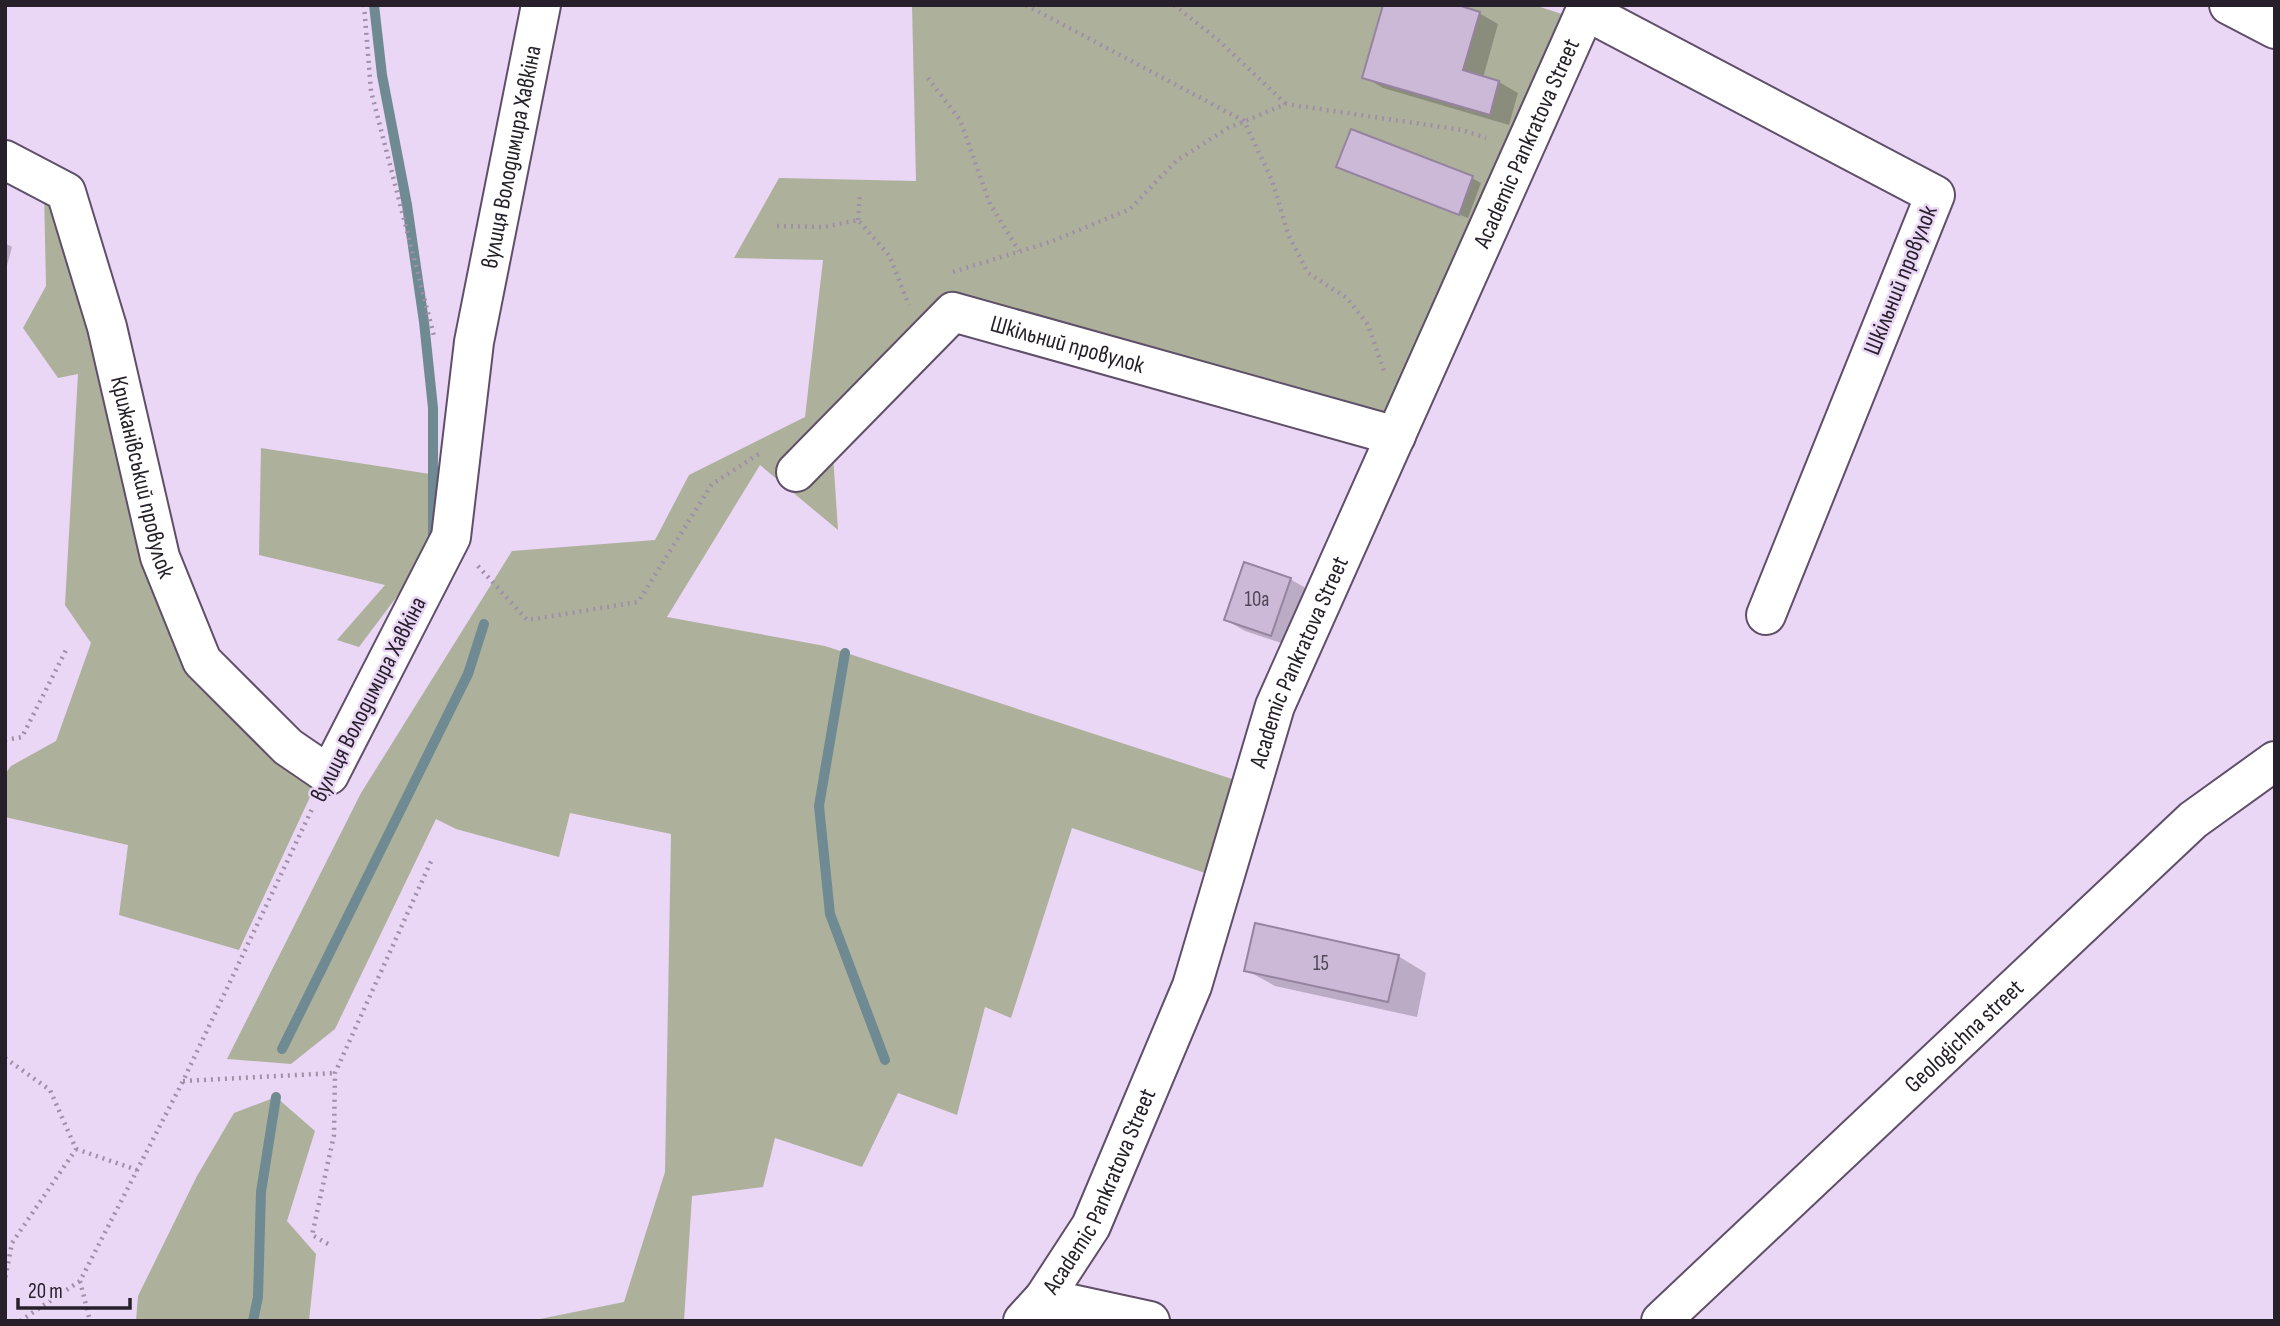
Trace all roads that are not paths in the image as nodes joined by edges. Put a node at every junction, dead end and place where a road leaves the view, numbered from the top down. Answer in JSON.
{"nodes":[{"id":1,"x":541,"y":5,"type":"edge"},
{"id":2,"x":2229,"y":5,"type":"edge"},
{"id":3,"x":1587,"y":8,"type":"edge"},
{"id":4,"x":2275,"y":29,"type":"edge"},
{"id":5,"x":5,"y":160,"type":"edge"},
{"id":6,"x":1396,"y":436,"type":"junction"},
{"id":7,"x":796,"y":471,"type":"road end"},
{"id":8,"x":1766,"y":615,"type":"dead end"},
{"id":9,"x":2275,"y":761,"type":"edge"},
{"id":10,"x":328,"y":775,"type":"joint"},
{"id":11,"x":1034,"y":1309,"type":"edge"},
{"id":12,"x":1150,"y":1321,"type":"edge"},
{"id":13,"x":1661,"y":1321,"type":"edge"}],
"edges":[{"from":1,"to":10,"type":"street","name":"вулиця Володимира Хавкіна"},
{"from":2,"to":4,"type":"street"},
{"from":3,"to":6,"type":"street","name":"Academic Pankratova Street"},
{"from":3,"to":8,"type":"street","name":"Шкільний провулок"},
{"from":5,"to":10,"type":"street","name":"Крижанівський провулок"},
{"from":6,"to":7,"type":"street","name":"Шкільний провулок"},
{"from":6,"to":11,"type":"street","name":"Academic Pankratova Street"},
{"from":9,"to":13,"type":"street","name":"Geologichna street"},
{"from":11,"to":12,"type":"street"}]}
